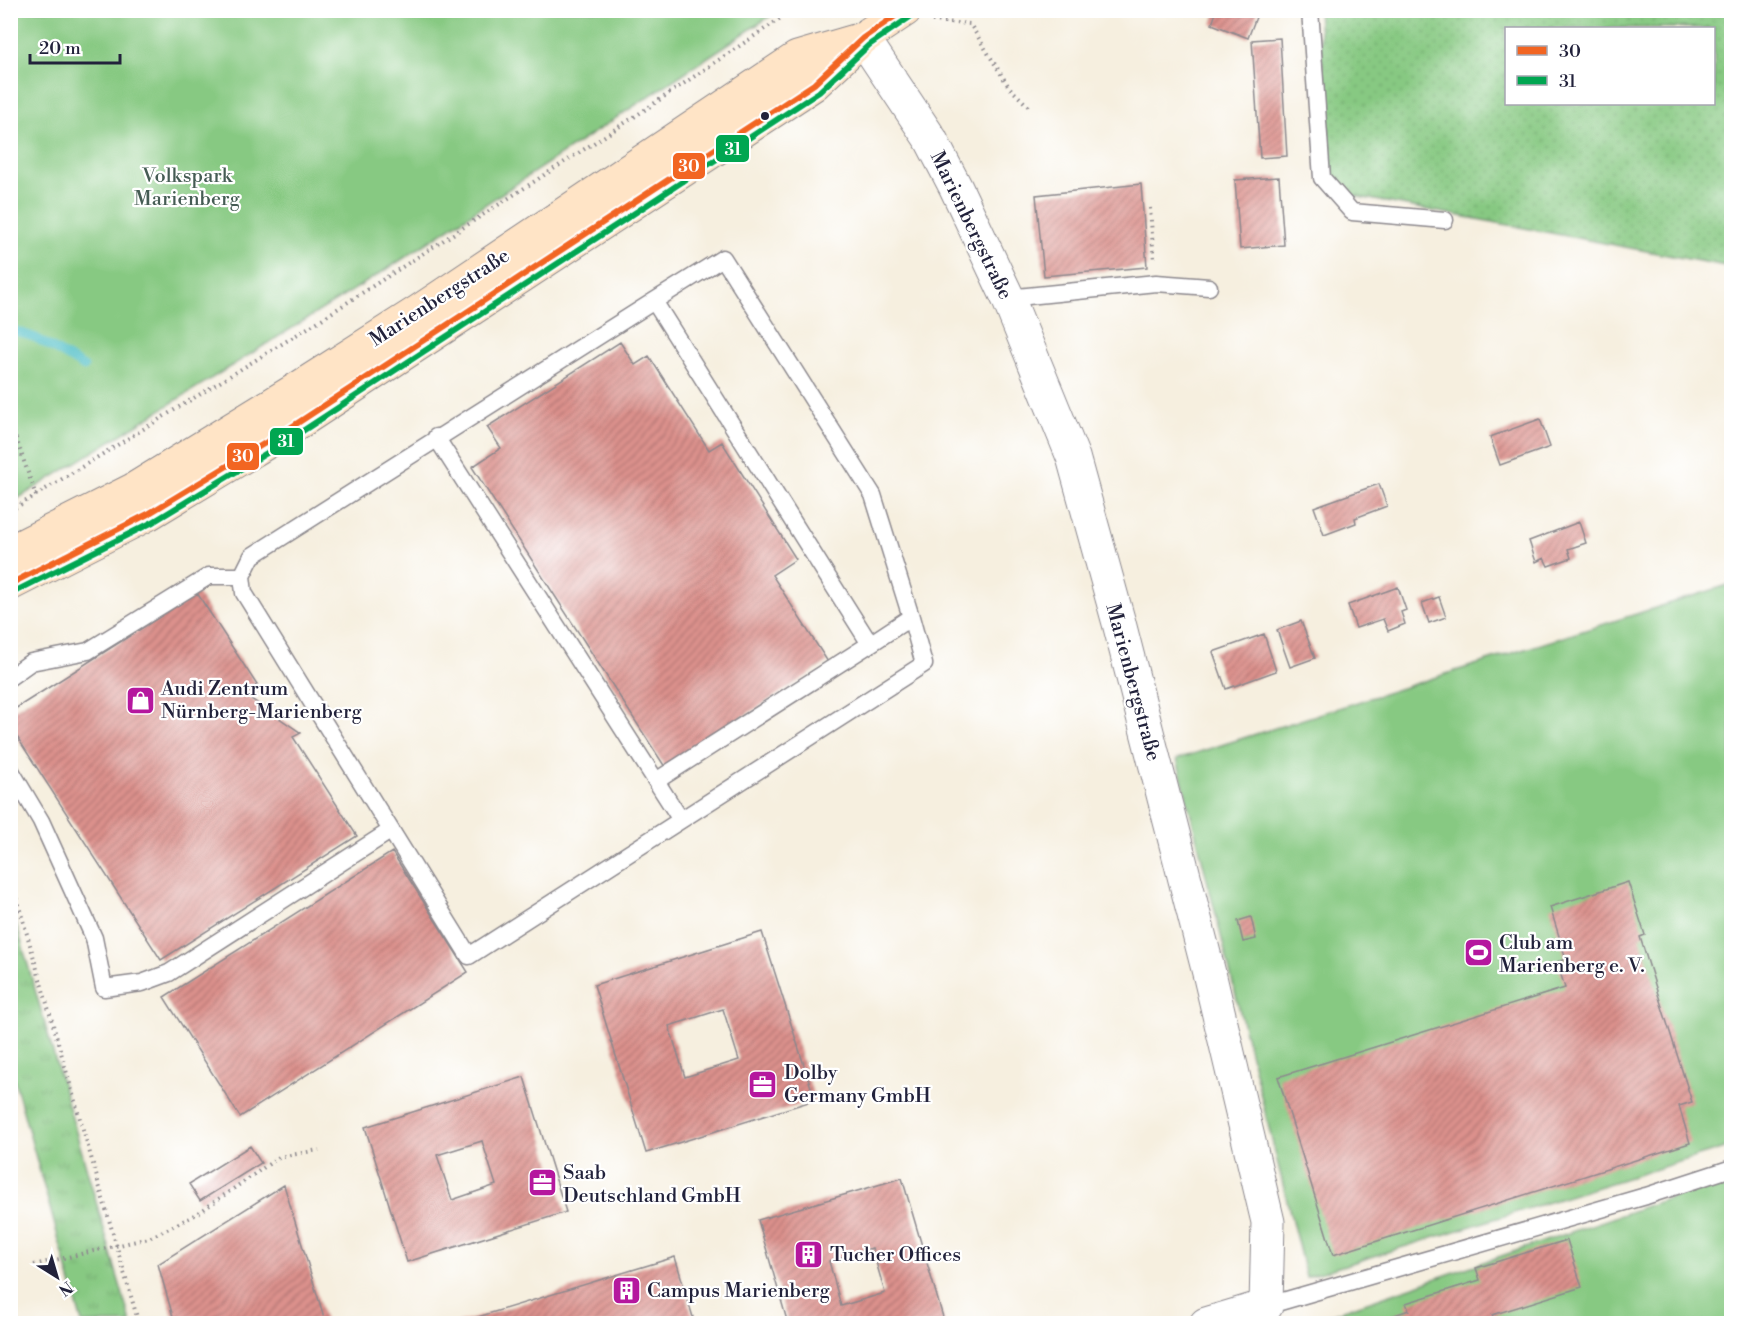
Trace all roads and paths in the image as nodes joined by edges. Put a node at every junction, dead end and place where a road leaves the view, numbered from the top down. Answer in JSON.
{"nodes":[{"id":1,"x":794,"y":10,"type":"edge"},
{"id":2,"x":1310,"y":10,"type":"edge"},
{"id":3,"x":919,"y":16,"type":"edge"},
{"id":4,"x":863,"y":38,"type":"junction"},
{"id":5,"x":1029,"y":107,"type":"dead end"},
{"id":6,"x":1150,"y":208,"type":"dead end"},
{"id":7,"x":1445,"y":220,"type":"dead end"},
{"id":8,"x":1156,"y":283,"type":"junction"},
{"id":9,"x":1209,"y":287,"type":"dead end"},
{"id":10,"x":1008,"y":298,"type":"junction"},
{"id":11,"x":654,"y":301,"type":"junction"},
{"id":12,"x":302,"y":386,"type":"junction"},
{"id":13,"x":10,"y":422,"type":"edge"},
{"id":14,"x":290,"y":428,"type":"junction"},
{"id":15,"x":436,"y":437,"type":"junction"},
{"id":16,"x":36,"y":496,"type":"junction"},
{"id":17,"x":10,"y":511,"type":"edge"},
{"id":18,"x":10,"y":552,"type":"edge"},
{"id":19,"x":242,"y":576,"type":"junction"},
{"id":20,"x":10,"y":584,"type":"edge"},
{"id":21,"x":911,"y":617,"type":"junction"},
{"id":22,"x":870,"y":644,"type":"junction"},
{"id":23,"x":10,"y":677,"type":"edge"},
{"id":24,"x":10,"y":769,"type":"edge"},
{"id":25,"x":656,"y":781,"type":"junction"},
{"id":26,"x":681,"y":820,"type":"junction"},
{"id":27,"x":390,"y":831,"type":"junction"},
{"id":28,"x":10,"y":874,"type":"edge"},
{"id":29,"x":319,"y":1150,"type":"dead end"},
{"id":30,"x":1731,"y":1168,"type":"edge"},
{"id":31,"x":117,"y":1245,"type":"junction"},
{"id":32,"x":34,"y":1265,"type":"dead end"},
{"id":33,"x":1266,"y":1306,"type":"junction"},
{"id":34,"x":139,"y":1323,"type":"edge"},
{"id":35,"x":1206,"y":1323,"type":"edge"}],
"edges":[{"from":1,"to":16,"type":"path"},
{"from":2,"to":7,"type":"lane"},
{"from":3,"to":4,"type":"main road","name":"Marienbergstraße"},
{"from":3,"to":5,"type":"path"},
{"from":4,"to":10,"type":"street","name":"Marienbergstraße"},
{"from":4,"to":12,"type":"main road","name":"Marienbergstraße"},
{"from":4,"to":14,"type":"main road","name":"Marienbergstraße"},
{"from":6,"to":8,"type":"path"},
{"from":8,"to":9,"type":"lane"},
{"from":8,"to":10,"type":"lane"},
{"from":10,"to":33,"type":"street","name":"Marienbergstraße"},
{"from":11,"to":15,"type":"lane"},
{"from":11,"to":21,"type":"lane"},
{"from":11,"to":22,"type":"lane"},
{"from":12,"to":14,"type":"main road"},
{"from":12,"to":18,"type":"main road","name":"Marienbergstraße"},
{"from":13,"to":16,"type":"path"},
{"from":14,"to":20,"type":"main road","name":"Marienbergstraße"},
{"from":15,"to":19,"type":"lane"},
{"from":15,"to":25,"type":"lane"},
{"from":16,"to":17,"type":"path"},
{"from":19,"to":23,"type":"lane"},
{"from":19,"to":27,"type":"lane"},
{"from":21,"to":22,"type":"lane"},
{"from":21,"to":26,"type":"lane"},
{"from":22,"to":25,"type":"lane"},
{"from":24,"to":27,"type":"lane"},
{"from":25,"to":26,"type":"lane"},
{"from":26,"to":27,"type":"lane"},
{"from":28,"to":31,"type":"path"},
{"from":29,"to":31,"type":"path"},
{"from":30,"to":33,"type":"lane"},
{"from":31,"to":32,"type":"path"},
{"from":31,"to":34,"type":"path"},
{"from":33,"to":35,"type":"street"}]}
